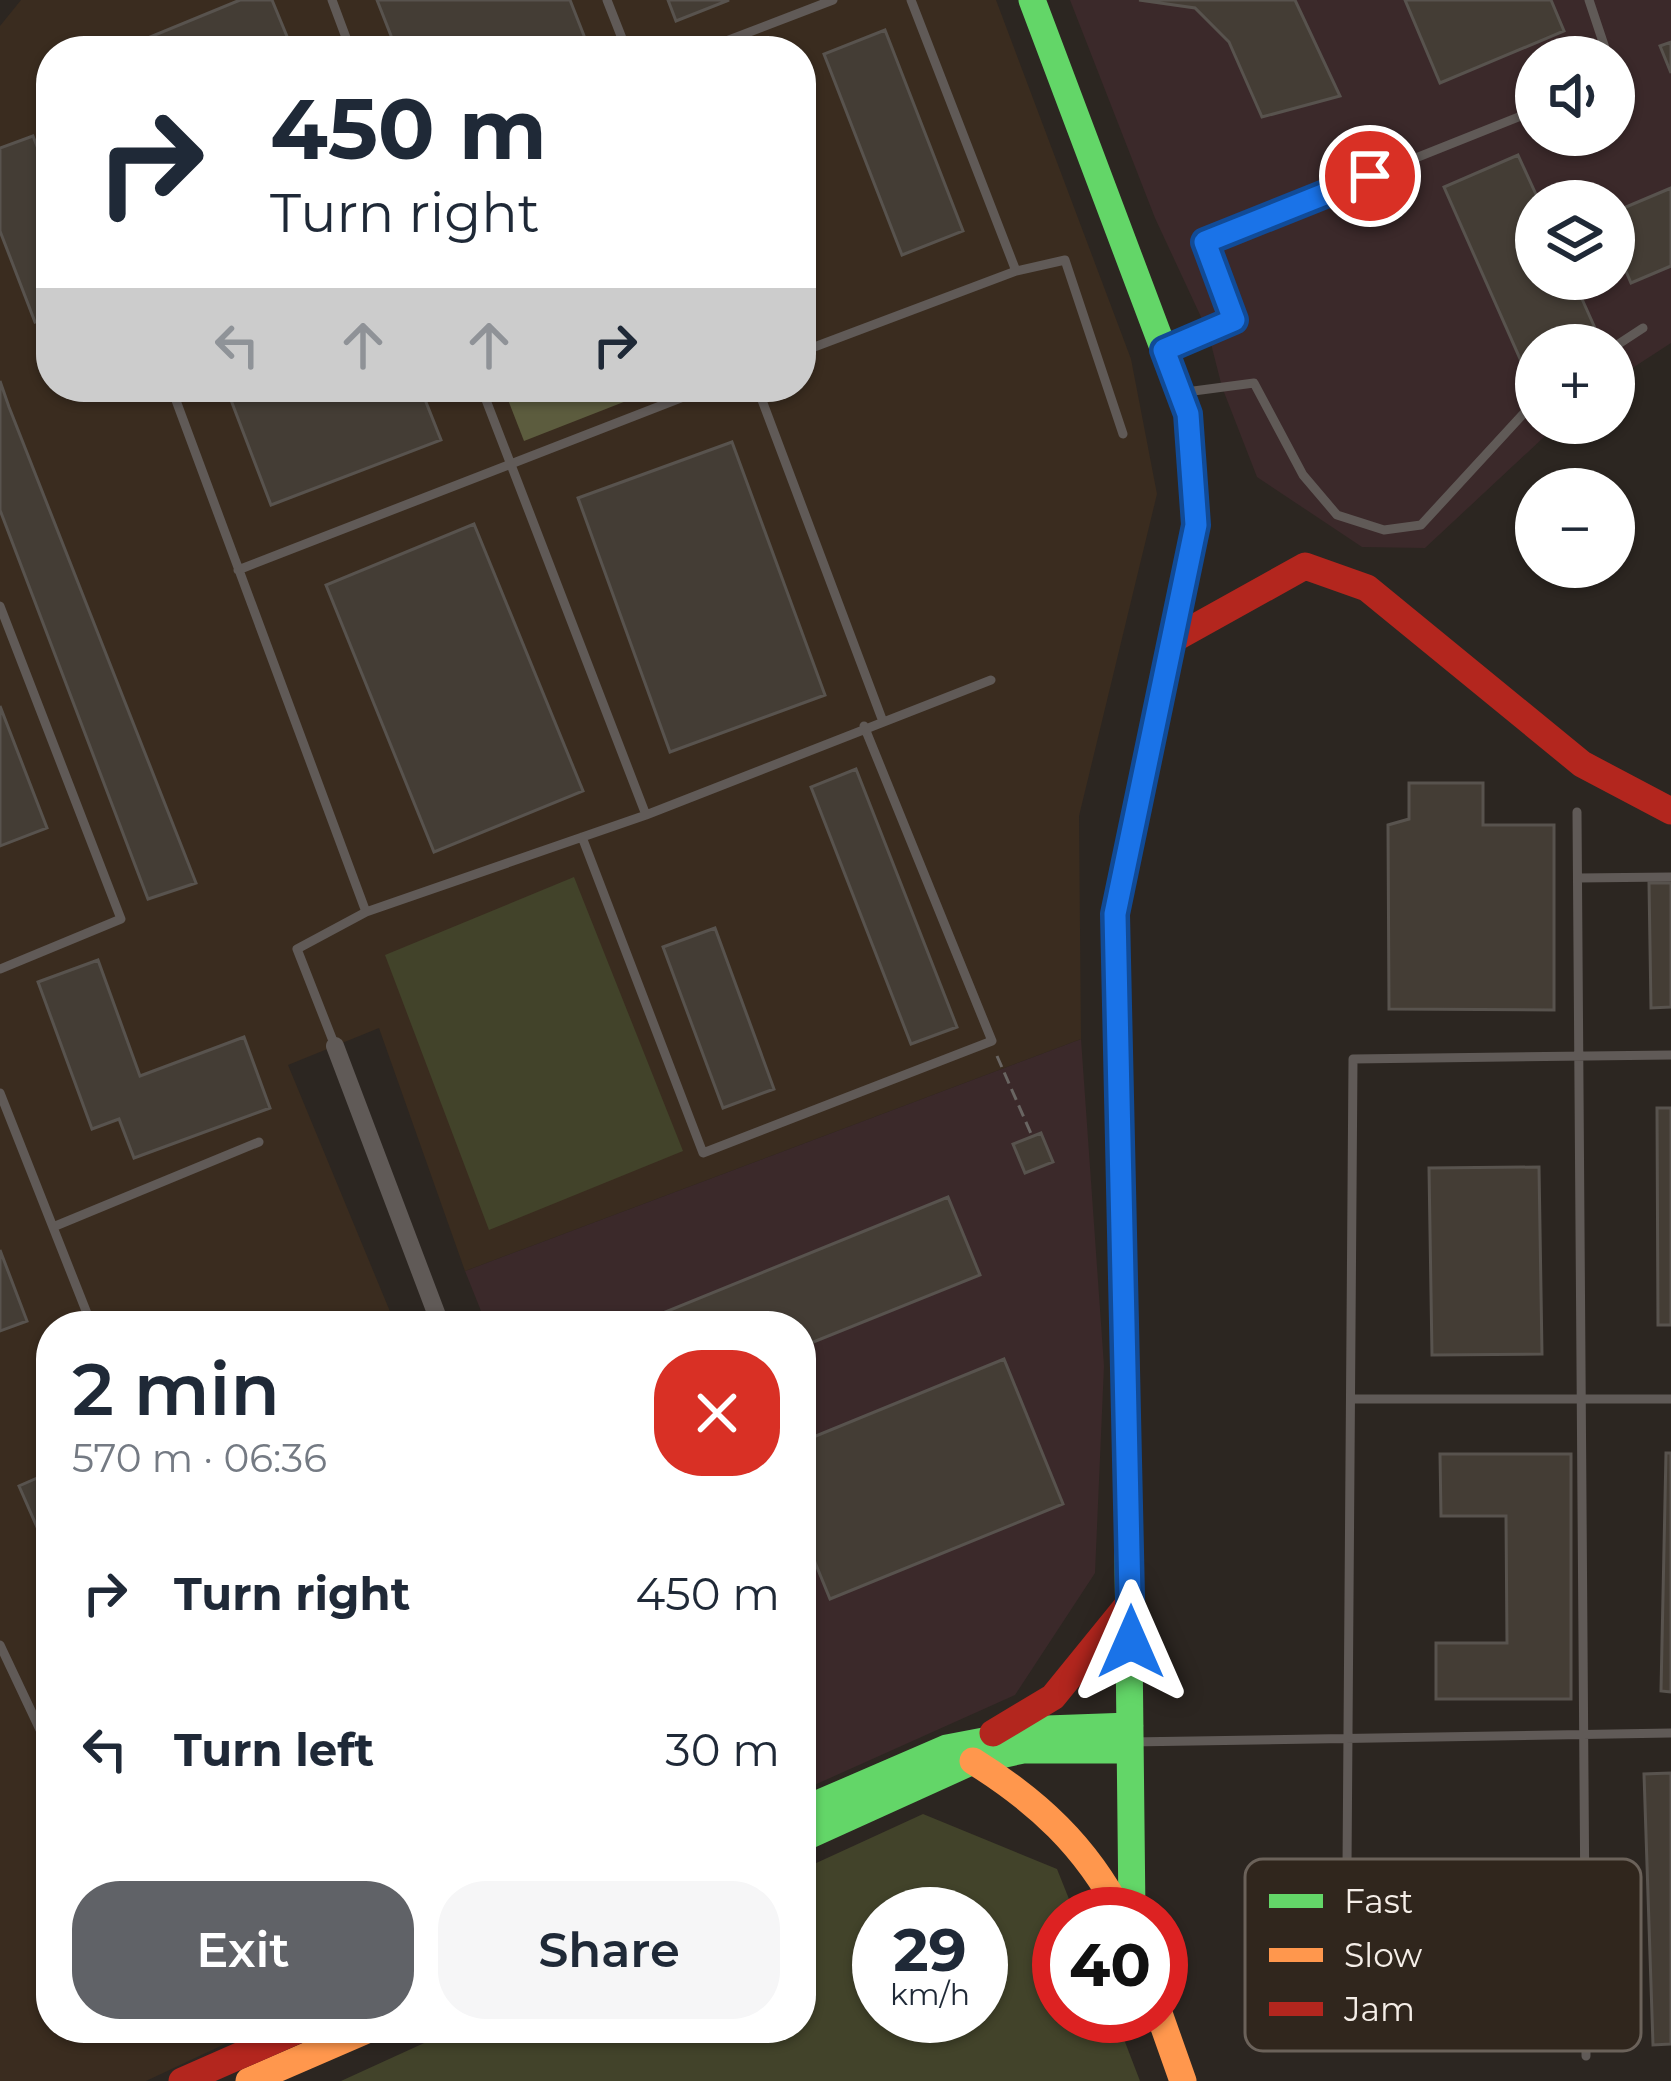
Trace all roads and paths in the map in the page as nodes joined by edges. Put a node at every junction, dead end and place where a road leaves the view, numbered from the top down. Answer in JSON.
{"nodes":[{"id":1,"x":332,"y":0,"type":"edge"},
{"id":2,"x":607,"y":0,"type":"edge"},
{"id":3,"x":833,"y":0,"type":"edge"},
{"id":4,"x":911,"y":0,"type":"edge"},
{"id":5,"x":1032,"y":0,"type":"edge"},
{"id":6,"x":1589,"y":0,"type":"edge"},
{"id":7,"x":345,"y":36,"type":"edge"},
{"id":8,"x":621,"y":36,"type":"edge"},
{"id":9,"x":739,"y":36,"type":"edge"},
{"id":10,"x":1601,"y":36,"type":"edge"},
{"id":11,"x":1515,"y":118,"type":"edge"},
{"id":12,"x":1016,"y":271,"type":"junction"},
{"id":13,"x":1643,"y":328,"type":"dead end"},
{"id":14,"x":1635,"y":333,"type":"edge"},
{"id":15,"x":816,"y":346,"type":"edge"},
{"id":16,"x":1164,"y":350,"type":"junction"},
{"id":17,"x":1180,"y":393,"type":"junction"},
{"id":18,"x":177,"y":402,"type":"edge"},
{"id":19,"x":487,"y":402,"type":"edge"},
{"id":20,"x":670,"y":402,"type":"edge"},
{"id":21,"x":763,"y":402,"type":"edge"},
{"id":22,"x":1515,"y":423,"type":"edge"},
{"id":23,"x":1124,"y":434,"type":"dead end"},
{"id":24,"x":511,"y":464,"type":"junction"},
{"id":25,"x":238,"y":569,"type":"junction"},
{"id":26,"x":0,"y":606,"type":"edge"},
{"id":27,"x":1172,"y":640,"type":"junction"},
{"id":28,"x":991,"y":680,"type":"dead end"},
{"id":29,"x":882,"y":719,"type":"junction"},
{"id":30,"x":864,"y":727,"type":"junction"},
{"id":31,"x":1671,"y":811,"type":"edge"},
{"id":32,"x":1577,"y":812,"type":"dead end"},
{"id":33,"x":646,"y":815,"type":"junction"},
{"id":34,"x":582,"y":837,"type":"junction"},
{"id":35,"x":1671,"y":877,"type":"edge"},
{"id":36,"x":1578,"y":878,"type":"junction"},
{"id":37,"x":366,"y":912,"type":"junction"},
{"id":38,"x":0,"y":969,"type":"edge"},
{"id":39,"x":335,"y":1046,"type":"joint"},
{"id":40,"x":1671,"y":1055,"type":"edge"},
{"id":41,"x":1579,"y":1056,"type":"junction"},
{"id":42,"x":998,"y":1060,"type":"dead end"},
{"id":43,"x":0,"y":1093,"type":"edge"},
{"id":44,"x":1032,"y":1136,"type":"dead end"},
{"id":45,"x":259,"y":1142,"type":"dead end"},
{"id":46,"x":53,"y":1227,"type":"junction"},
{"id":47,"x":86,"y":1311,"type":"edge"},
{"id":48,"x":435,"y":1311,"type":"edge"},
{"id":49,"x":1351,"y":1399,"type":"junction"},
{"id":50,"x":1581,"y":1399,"type":"junction"},
{"id":51,"x":1671,"y":1399,"type":"edge"},
{"id":52,"x":1131,"y":1601,"type":"junction"},
{"id":53,"x":0,"y":1645,"type":"edge"},
{"id":54,"x":36,"y":1721,"type":"edge"},
{"id":55,"x":1671,"y":1733,"type":"edge"},
{"id":56,"x":1584,"y":1734,"type":"junction"},
{"id":57,"x":1348,"y":1738,"type":"junction"},
{"id":58,"x":1129,"y":1739,"type":"junction"},
{"id":59,"x":978,"y":1750,"type":"junction"},
{"id":60,"x":816,"y":1805,"type":"edge"},
{"id":61,"x":816,"y":1831,"type":"edge"},
{"id":62,"x":1347,"y":1859,"type":"edge"},
{"id":63,"x":1585,"y":1859,"type":"edge"},
{"id":64,"x":1105,"y":1887,"type":"edge"},
{"id":65,"x":1132,"y":1887,"type":"edge"},
{"id":66,"x":269,"y":2043,"type":"edge"},
{"id":67,"x":336,"y":2043,"type":"edge"},
{"id":68,"x":1170,"y":2043,"type":"edge"},
{"id":69,"x":1586,"y":2051,"type":"edge"},
{"id":70,"x":1586,"y":2056,"type":"dead end"},
{"id":71,"x":182,"y":2081,"type":"edge"},
{"id":72,"x":249,"y":2081,"type":"edge"},
{"id":73,"x":1183,"y":2081,"type":"edge"}],
"edges":[{"from":1,"to":7,"type":"lane"},
{"from":2,"to":8,"type":"lane"},
{"from":3,"to":9,"type":"lane"},
{"from":4,"to":12,"type":"lane"},
{"from":5,"to":16,"type":"street"},
{"from":6,"to":10,"type":"lane"},
{"from":11,"to":16,"type":"lane"},
{"from":12,"to":15,"type":"lane"},
{"from":12,"to":23,"type":"lane"},
{"from":13,"to":14,"type":"lane"},
{"from":16,"to":17,"type":"street"},
{"from":17,"to":22,"type":"lane"},
{"from":17,"to":27,"type":"street"},
{"from":18,"to":25,"type":"lane"},
{"from":19,"to":24,"type":"lane"},
{"from":20,"to":24,"type":"lane"},
{"from":21,"to":29,"type":"lane"},
{"from":24,"to":25,"type":"lane"},
{"from":24,"to":33,"type":"lane"},
{"from":25,"to":37,"type":"lane"},
{"from":26,"to":38,"type":"lane"},
{"from":27,"to":31,"type":"street"},
{"from":27,"to":52,"type":"street"},
{"from":28,"to":29,"type":"lane"},
{"from":29,"to":30,"type":"lane"},
{"from":30,"to":33,"type":"lane"},
{"from":30,"to":34,"type":"lane"},
{"from":32,"to":36,"type":"lane"},
{"from":33,"to":34,"type":"lane"},
{"from":34,"to":37,"type":"lane"},
{"from":35,"to":36,"type":"lane"},
{"from":36,"to":41,"type":"lane"},
{"from":37,"to":39,"type":"lane"},
{"from":39,"to":48,"type":"street"},
{"from":40,"to":41,"type":"lane"},
{"from":41,"to":49,"type":"lane"},
{"from":41,"to":50,"type":"lane"},
{"from":42,"to":44,"type":"path"},
{"from":43,"to":46,"type":"lane"},
{"from":45,"to":46,"type":"lane"},
{"from":46,"to":47,"type":"lane"},
{"from":49,"to":50,"type":"lane"},
{"from":49,"to":57,"type":"lane"},
{"from":50,"to":51,"type":"lane"},
{"from":50,"to":56,"type":"lane"},
{"from":52,"to":58,"type":"street"},
{"from":52,"to":59,"type":"street"},
{"from":53,"to":54,"type":"lane"},
{"from":55,"to":56,"type":"lane"},
{"from":56,"to":57,"type":"lane"},
{"from":56,"to":63,"type":"lane"},
{"from":57,"to":58,"type":"lane"},
{"from":57,"to":62,"type":"lane"},
{"from":58,"to":59,"type":"street"},
{"from":58,"to":65,"type":"street"},
{"from":59,"to":60,"type":"street"},
{"from":59,"to":61,"type":"street"},
{"from":59,"to":64,"type":"street"},
{"from":66,"to":71,"type":"street"},
{"from":67,"to":72,"type":"street"},
{"from":68,"to":73,"type":"street"},
{"from":69,"to":70,"type":"lane"}]}
